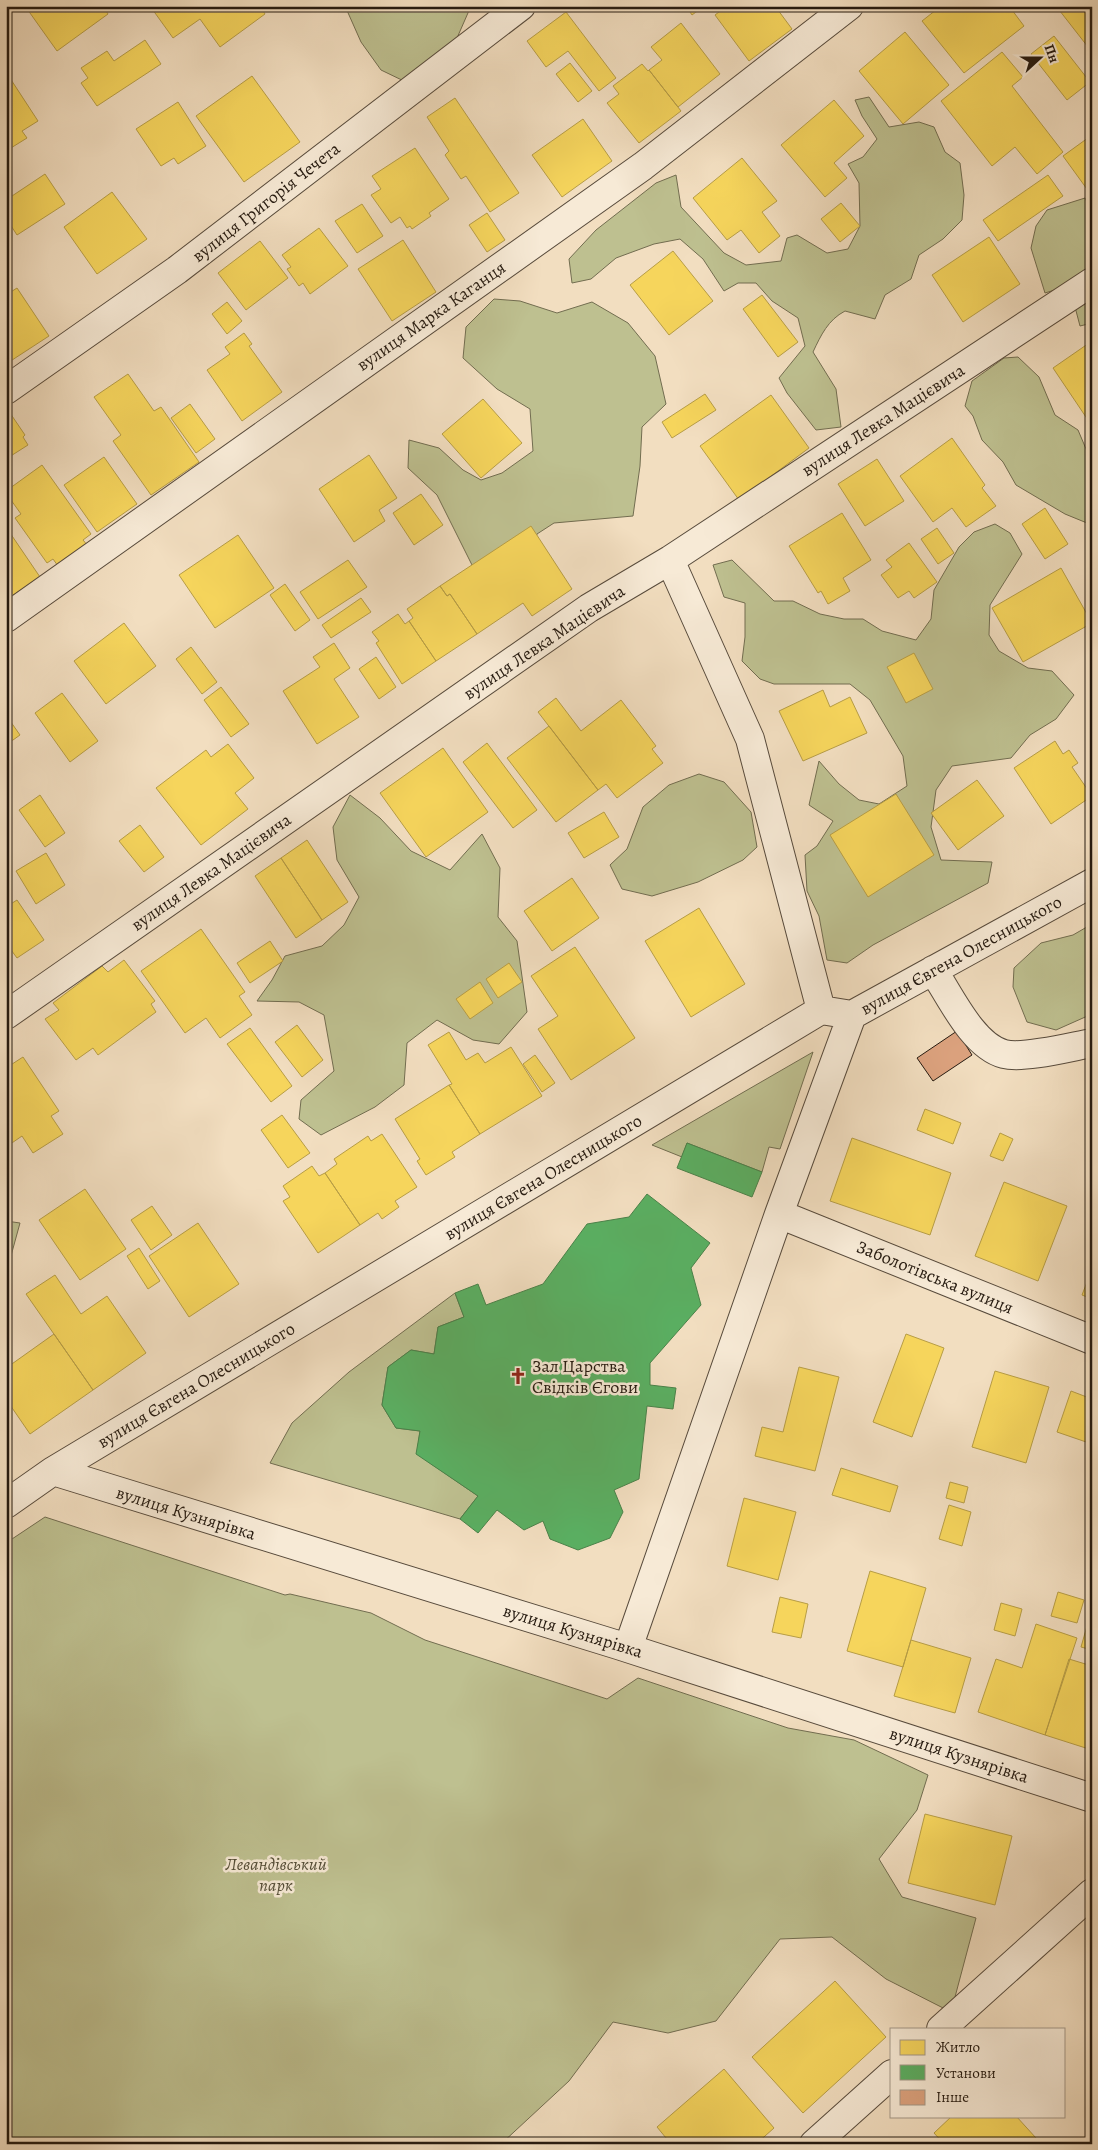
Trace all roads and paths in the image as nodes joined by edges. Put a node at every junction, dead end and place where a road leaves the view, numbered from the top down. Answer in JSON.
{"nodes":[{"id":1,"x":521,"y":6,"type":"edge"},
{"id":2,"x":849,"y":6,"type":"edge"},
{"id":3,"x":1092,"y":282,"type":"edge"},
{"id":4,"x":6,"y":390,"type":"edge"},
{"id":5,"x":670,"y":560,"type":"junction"},
{"id":6,"x":6,"y":618,"type":"edge"},
{"id":7,"x":1092,"y":883,"type":"edge"},
{"id":8,"x":933,"y":970,"type":"junction"},
{"id":9,"x":821,"y":1010,"type":"junction"},
{"id":10,"x":6,"y":1015,"type":"edge"},
{"id":11,"x":852,"y":1015,"type":"junction"},
{"id":12,"x":1092,"y":1043,"type":"edge"},
{"id":13,"x":779,"y":1214,"type":"junction"},
{"id":14,"x":1092,"y":1340,"type":"edge"},
{"id":15,"x":53,"y":1471,"type":"junction"},
{"id":16,"x":6,"y":1504,"type":"edge"},
{"id":17,"x":628,"y":1648,"type":"junction"},
{"id":18,"x":1092,"y":1798,"type":"edge"},
{"id":19,"x":1092,"y":1893,"type":"edge"},
{"id":20,"x":942,"y":2028,"type":"edge"},
{"id":21,"x":890,"y":2076,"type":"edge"},
{"id":22,"x":814,"y":2144,"type":"edge"}],
"edges":[{"from":1,"to":4,"type":"street","name":"вулиця Григорія Чечета"},
{"from":2,"to":6,"type":"street","name":"вулиця Марка Каганця"},
{"from":3,"to":5,"type":"street","name":"вулиця Левка Мацієвича"},
{"from":5,"to":9,"type":"street"},
{"from":5,"to":10,"type":"street","name":"вулиця Левка Мацієвича"},
{"from":7,"to":8,"type":"street","name":"вулиця Євгена Олесницького"},
{"from":8,"to":11,"type":"street","name":"вулиця Євгена Олесницького"},
{"from":8,"to":12,"type":"street"},
{"from":9,"to":11,"type":"street","name":"вулиця Євгена Олесницького"},
{"from":9,"to":15,"type":"street","name":"вулиця Євгена Олесницького"},
{"from":11,"to":13,"type":"street"},
{"from":13,"to":14,"type":"street","name":"Заболотівська вулиця"},
{"from":13,"to":17,"type":"street"},
{"from":15,"to":16,"type":"street","name":"вулиця Євгена Олесницького"},
{"from":15,"to":17,"type":"street","name":"вулиця Кузнярівка"},
{"from":17,"to":18,"type":"street","name":"вулиця Кузнярівка"},
{"from":19,"to":20,"type":"street"},
{"from":21,"to":22,"type":"street"}]}
